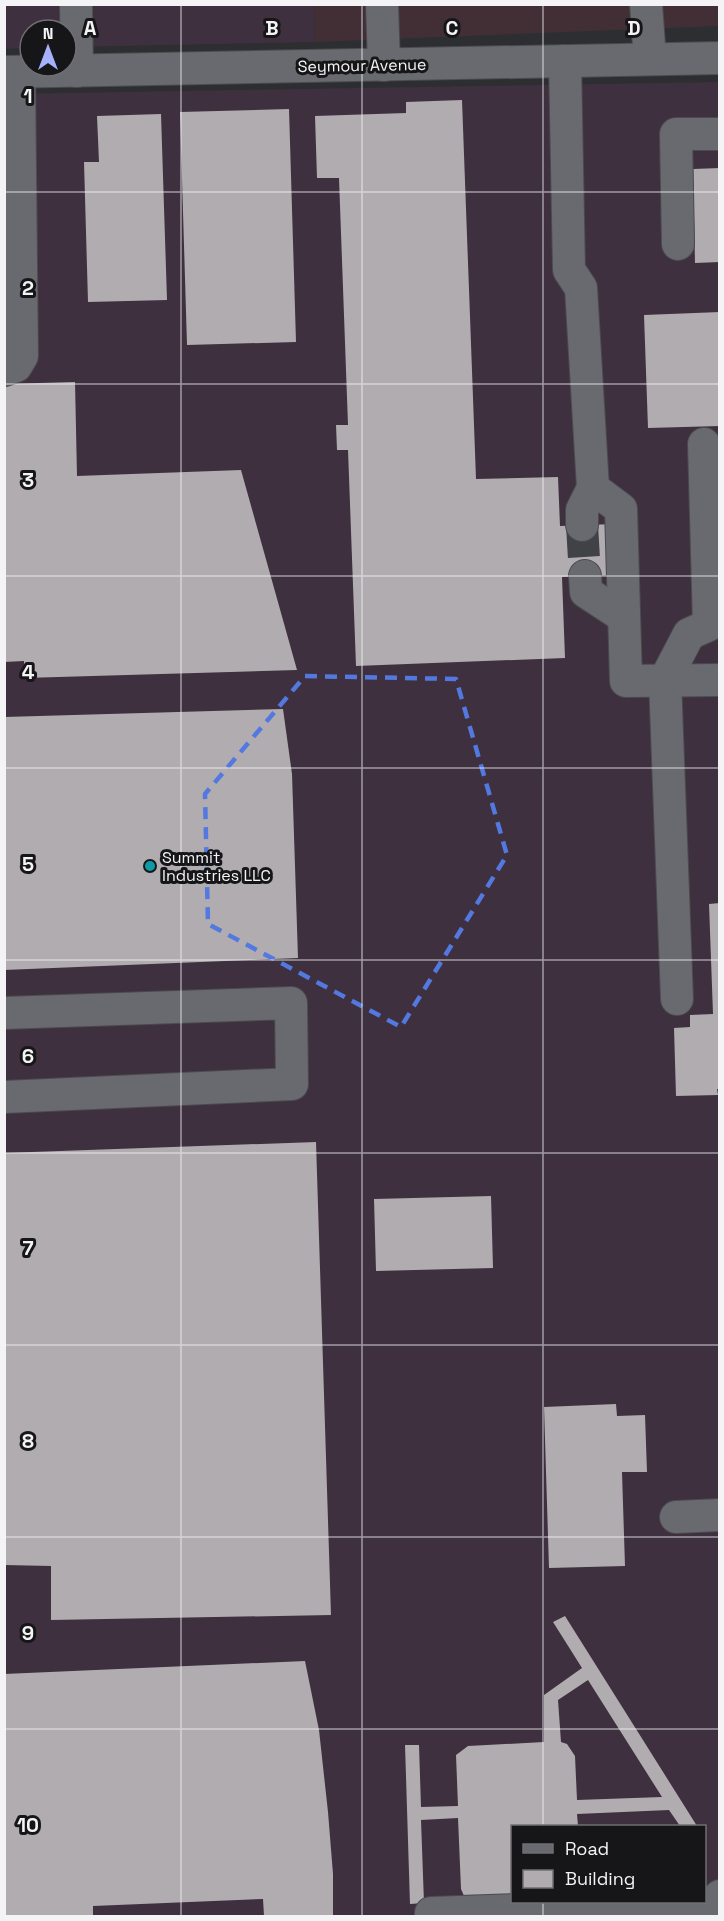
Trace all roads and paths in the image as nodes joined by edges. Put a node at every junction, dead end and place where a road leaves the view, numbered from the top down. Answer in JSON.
{"nodes":[{"id":1,"x":381,"y":4,"type":"edge"},
{"id":2,"x":646,"y":4,"type":"edge"},
{"id":3,"x":720,"y":58,"type":"edge"},
{"id":4,"x":650,"y":59,"type":"junction"},
{"id":5,"x":565,"y":62,"type":"junction"},
{"id":6,"x":384,"y":65,"type":"junction"},
{"id":7,"x":78,"y":71,"type":"edge"},
{"id":8,"x":12,"y":72,"type":"edge"},
{"id":9,"x":720,"y":134,"type":"edge"},
{"id":10,"x":678,"y":244,"type":"dead end"},
{"id":11,"x":4,"y":370,"type":"edge"},
{"id":12,"x":704,"y":444,"type":"dead end"},
{"id":13,"x":593,"y":488,"type":"junction"},
{"id":14,"x":582,"y":525,"type":"tunnel mouth"},
{"id":15,"x":585,"y":576,"type":"tunnel mouth"},
{"id":16,"x":624,"y":617,"type":"junction"},
{"id":17,"x":665,"y":680,"type":"junction"},
{"id":18,"x":720,"y":680,"type":"edge"},
{"id":19,"x":677,"y":999,"type":"dead end"},
{"id":20,"x":4,"y":1013,"type":"edge"},
{"id":21,"x":4,"y":1097,"type":"edge"},
{"id":22,"x":720,"y":1515,"type":"edge"},
{"id":23,"x":676,"y":1517,"type":"dead end"},
{"id":24,"x":720,"y":1896,"type":"edge"},
{"id":25,"x":431,"y":1917,"type":"edge"}],
"edges":[{"from":1,"to":6,"type":"street"},
{"from":2,"to":4,"type":"street"},
{"from":3,"to":4,"type":"street","name":"Seymour Avenue"},
{"from":4,"to":5,"type":"street","name":"Seymour Avenue"},
{"from":5,"to":6,"type":"street","name":"Seymour Avenue"},
{"from":5,"to":13,"type":"street"},
{"from":6,"to":7,"type":"street","name":"Seymour Avenue"},
{"from":8,"to":11,"type":"street"},
{"from":9,"to":10,"type":"street"},
{"from":12,"to":17,"type":"street"},
{"from":13,"to":14,"type":"street"},
{"from":13,"to":16,"type":"street"},
{"from":15,"to":16,"type":"street"},
{"from":16,"to":17,"type":"street"},
{"from":17,"to":18,"type":"street"},
{"from":17,"to":19,"type":"street"},
{"from":20,"to":21,"type":"street"},
{"from":22,"to":23,"type":"street"},
{"from":24,"to":25,"type":"street"}]}
